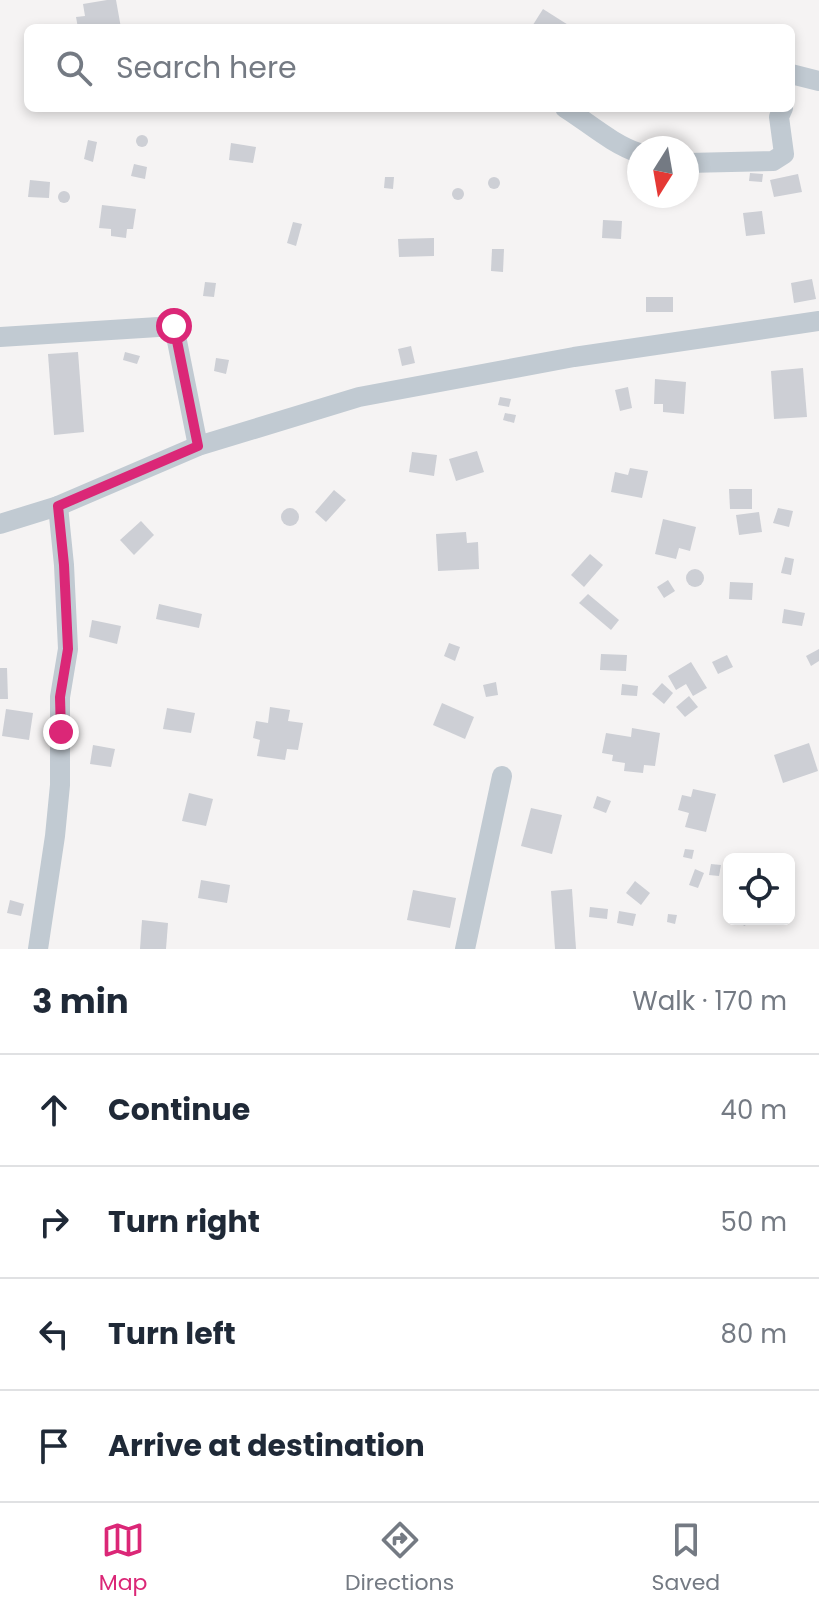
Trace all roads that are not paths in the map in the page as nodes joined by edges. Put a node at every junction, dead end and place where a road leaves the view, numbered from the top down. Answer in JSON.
{"nodes":[{"id":1,"x":795,"y":80,"type":"edge"},
{"id":2,"x":819,"y":81,"type":"edge"},
{"id":3,"x":563,"y":112,"type":"edge"},
{"id":4,"x":781,"y":112,"type":"edge"},
{"id":5,"x":627,"y":148,"type":"edge"},
{"id":6,"x":699,"y":163,"type":"edge"},
{"id":7,"x":819,"y":321,"type":"edge"},
{"id":8,"x":0,"y":337,"type":"edge"},
{"id":9,"x":198,"y":446,"type":"junction"},
{"id":10,"x":58,"y":506,"type":"junction"},
{"id":11,"x":0,"y":524,"type":"edge"},
{"id":12,"x":502,"y":776,"type":"dead end"},
{"id":13,"x":38,"y":949,"type":"edge"},
{"id":14,"x":465,"y":949,"type":"edge"}],
"edges":[{"from":1,"to":2,"type":"street"},
{"from":3,"to":5,"type":"street"},
{"from":4,"to":6,"type":"street"},
{"from":7,"to":9,"type":"street"},
{"from":8,"to":9,"type":"street"},
{"from":9,"to":10,"type":"street"},
{"from":10,"to":11,"type":"street"},
{"from":10,"to":13,"type":"street"},
{"from":12,"to":14,"type":"street"}]}
